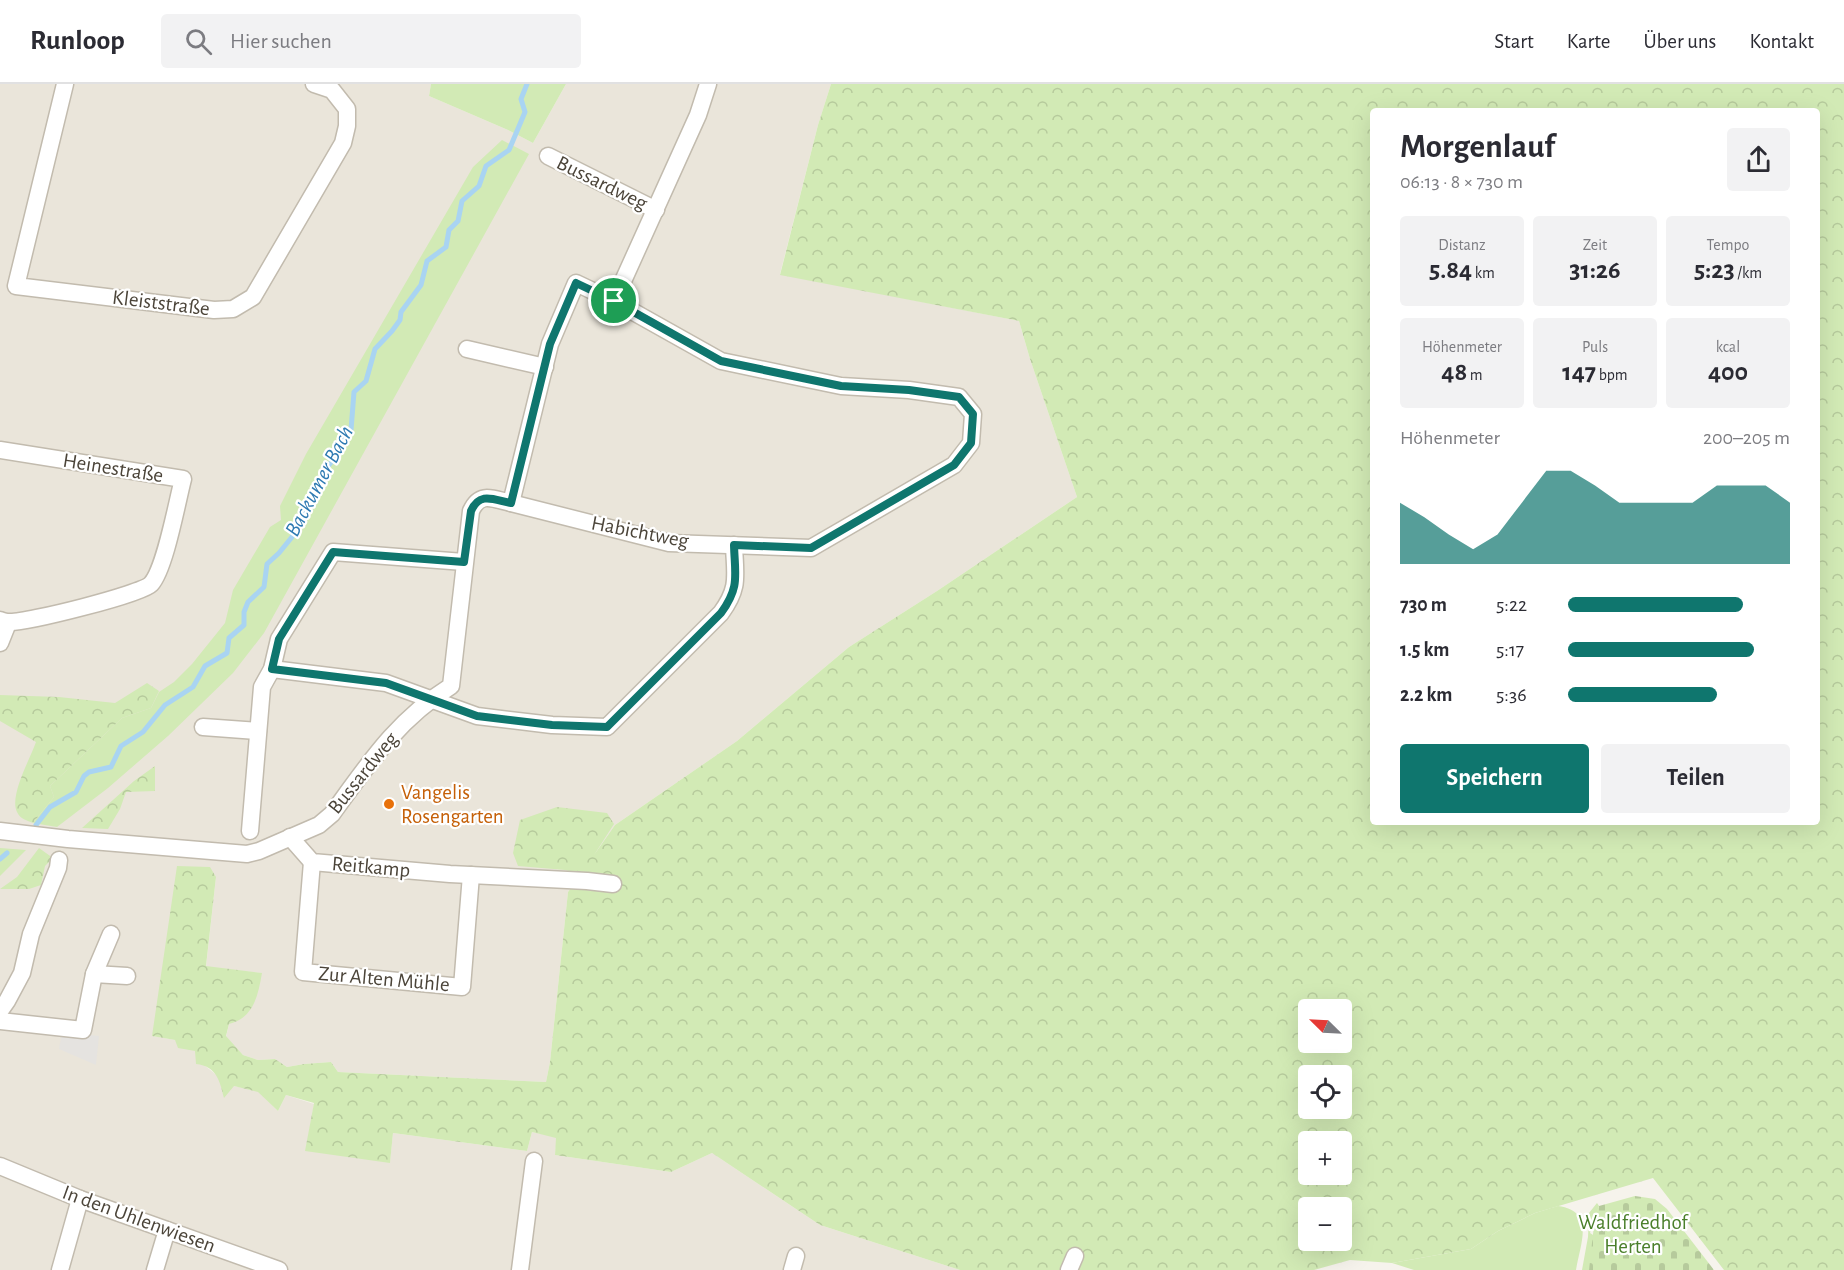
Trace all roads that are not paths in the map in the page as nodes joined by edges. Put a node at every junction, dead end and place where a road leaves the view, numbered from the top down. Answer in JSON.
{"nodes":[{"id":1,"x":65,"y":84,"type":"edge"},
{"id":2,"x":314,"y":84,"type":"edge"},
{"id":3,"x":708,"y":84,"type":"edge"},
{"id":4,"x":548,"y":156,"type":"dead end"},
{"id":5,"x":656,"y":210,"type":"junction"},
{"id":6,"x":614,"y":301,"type":"junction"},
{"id":7,"x":467,"y":349,"type":"dead end"},
{"id":8,"x":544,"y":367,"type":"junction"},
{"id":9,"x":0,"y":450,"type":"edge"},
{"id":10,"x":511,"y":503,"type":"junction"},
{"id":11,"x":734,"y":545,"type":"junction"},
{"id":12,"x":464,"y":562,"type":"junction"},
{"id":13,"x":4,"y":621,"type":"edge"},
{"id":14,"x":0,"y":643,"type":"edge"},
{"id":15,"x":272,"y":669,"type":"junction"},
{"id":16,"x":430,"y":700,"type":"junction"},
{"id":17,"x":204,"y":727,"type":"dead end"},
{"id":18,"x":258,"y":731,"type":"junction"},
{"id":19,"x":0,"y":831,"type":"edge"},
{"id":20,"x":249,"y":831,"type":"dead end"},
{"id":21,"x":290,"y":837,"type":"junction"},
{"id":22,"x":59,"y":860,"type":"dead end"},
{"id":23,"x":312,"y":862,"type":"junction"},
{"id":24,"x":471,"y":875,"type":"junction"},
{"id":25,"x":613,"y":884,"type":"dead end"},
{"id":26,"x":111,"y":934,"type":"dead end"},
{"id":27,"x":94,"y":974,"type":"junction"},
{"id":28,"x":127,"y":976,"type":"dead end"},
{"id":29,"x":0,"y":1011,"type":"edge"},
{"id":30,"x":0,"y":1021,"type":"edge"},
{"id":31,"x":534,"y":1161,"type":"dead end"},
{"id":32,"x":0,"y":1166,"type":"edge"},
{"id":33,"x":80,"y":1199,"type":"junction"},
{"id":34,"x":167,"y":1230,"type":"junction"},
{"id":35,"x":251,"y":1265,"type":"edge"},
{"id":36,"x":60,"y":1270,"type":"edge"},
{"id":37,"x":155,"y":1270,"type":"edge"},
{"id":38,"x":279,"y":1270,"type":"edge"},
{"id":39,"x":520,"y":1270,"type":"edge"}],
"edges":[{"from":1,"to":2,"type":"street","name":"Kleiststraße"},
{"from":3,"to":5,"type":"street","name":"Bussardweg"},
{"from":4,"to":5,"type":"street","name":"Bussardweg"},
{"from":5,"to":6,"type":"street","name":"Bussardweg"},
{"from":6,"to":8,"type":"street"},
{"from":6,"to":11,"type":"street","name":"Habichtweg"},
{"from":7,"to":8,"type":"street"},
{"from":8,"to":10,"type":"street"},
{"from":9,"to":13,"type":"street","name":"Heinestraße"},
{"from":10,"to":11,"type":"street","name":"Habichtweg"},
{"from":10,"to":12,"type":"street","name":"Bussardweg"},
{"from":11,"to":16,"type":"street"},
{"from":12,"to":15,"type":"street"},
{"from":12,"to":16,"type":"street","name":"Bussardweg"},
{"from":13,"to":14,"type":"street","name":"Heinestraße"},
{"from":15,"to":16,"type":"street"},
{"from":15,"to":18,"type":"street"},
{"from":16,"to":21,"type":"street","name":"Bussardweg"},
{"from":17,"to":18,"type":"street"},
{"from":18,"to":20,"type":"street"},
{"from":19,"to":21,"type":"street"},
{"from":21,"to":23,"type":"street","name":"Reitkamp"},
{"from":22,"to":29,"type":"street"},
{"from":23,"to":24,"type":"street","name":"Reitkamp"},
{"from":23,"to":24,"type":"street","name":"Zur Alten Mühle"},
{"from":24,"to":25,"type":"street","name":"Reitkamp"},
{"from":26,"to":27,"type":"street"},
{"from":27,"to":28,"type":"street"},
{"from":27,"to":30,"type":"street"},
{"from":31,"to":39,"type":"street"},
{"from":32,"to":33,"type":"street","name":"In den Uhlenwiesen"},
{"from":33,"to":34,"type":"street","name":"In den Uhlenwiesen"},
{"from":33,"to":36,"type":"street"},
{"from":34,"to":35,"type":"street","name":"In den Uhlenwiesen"},
{"from":34,"to":37,"type":"street"},
{"from":35,"to":38,"type":"street","name":"In den Uhlenwiesen"}]}
